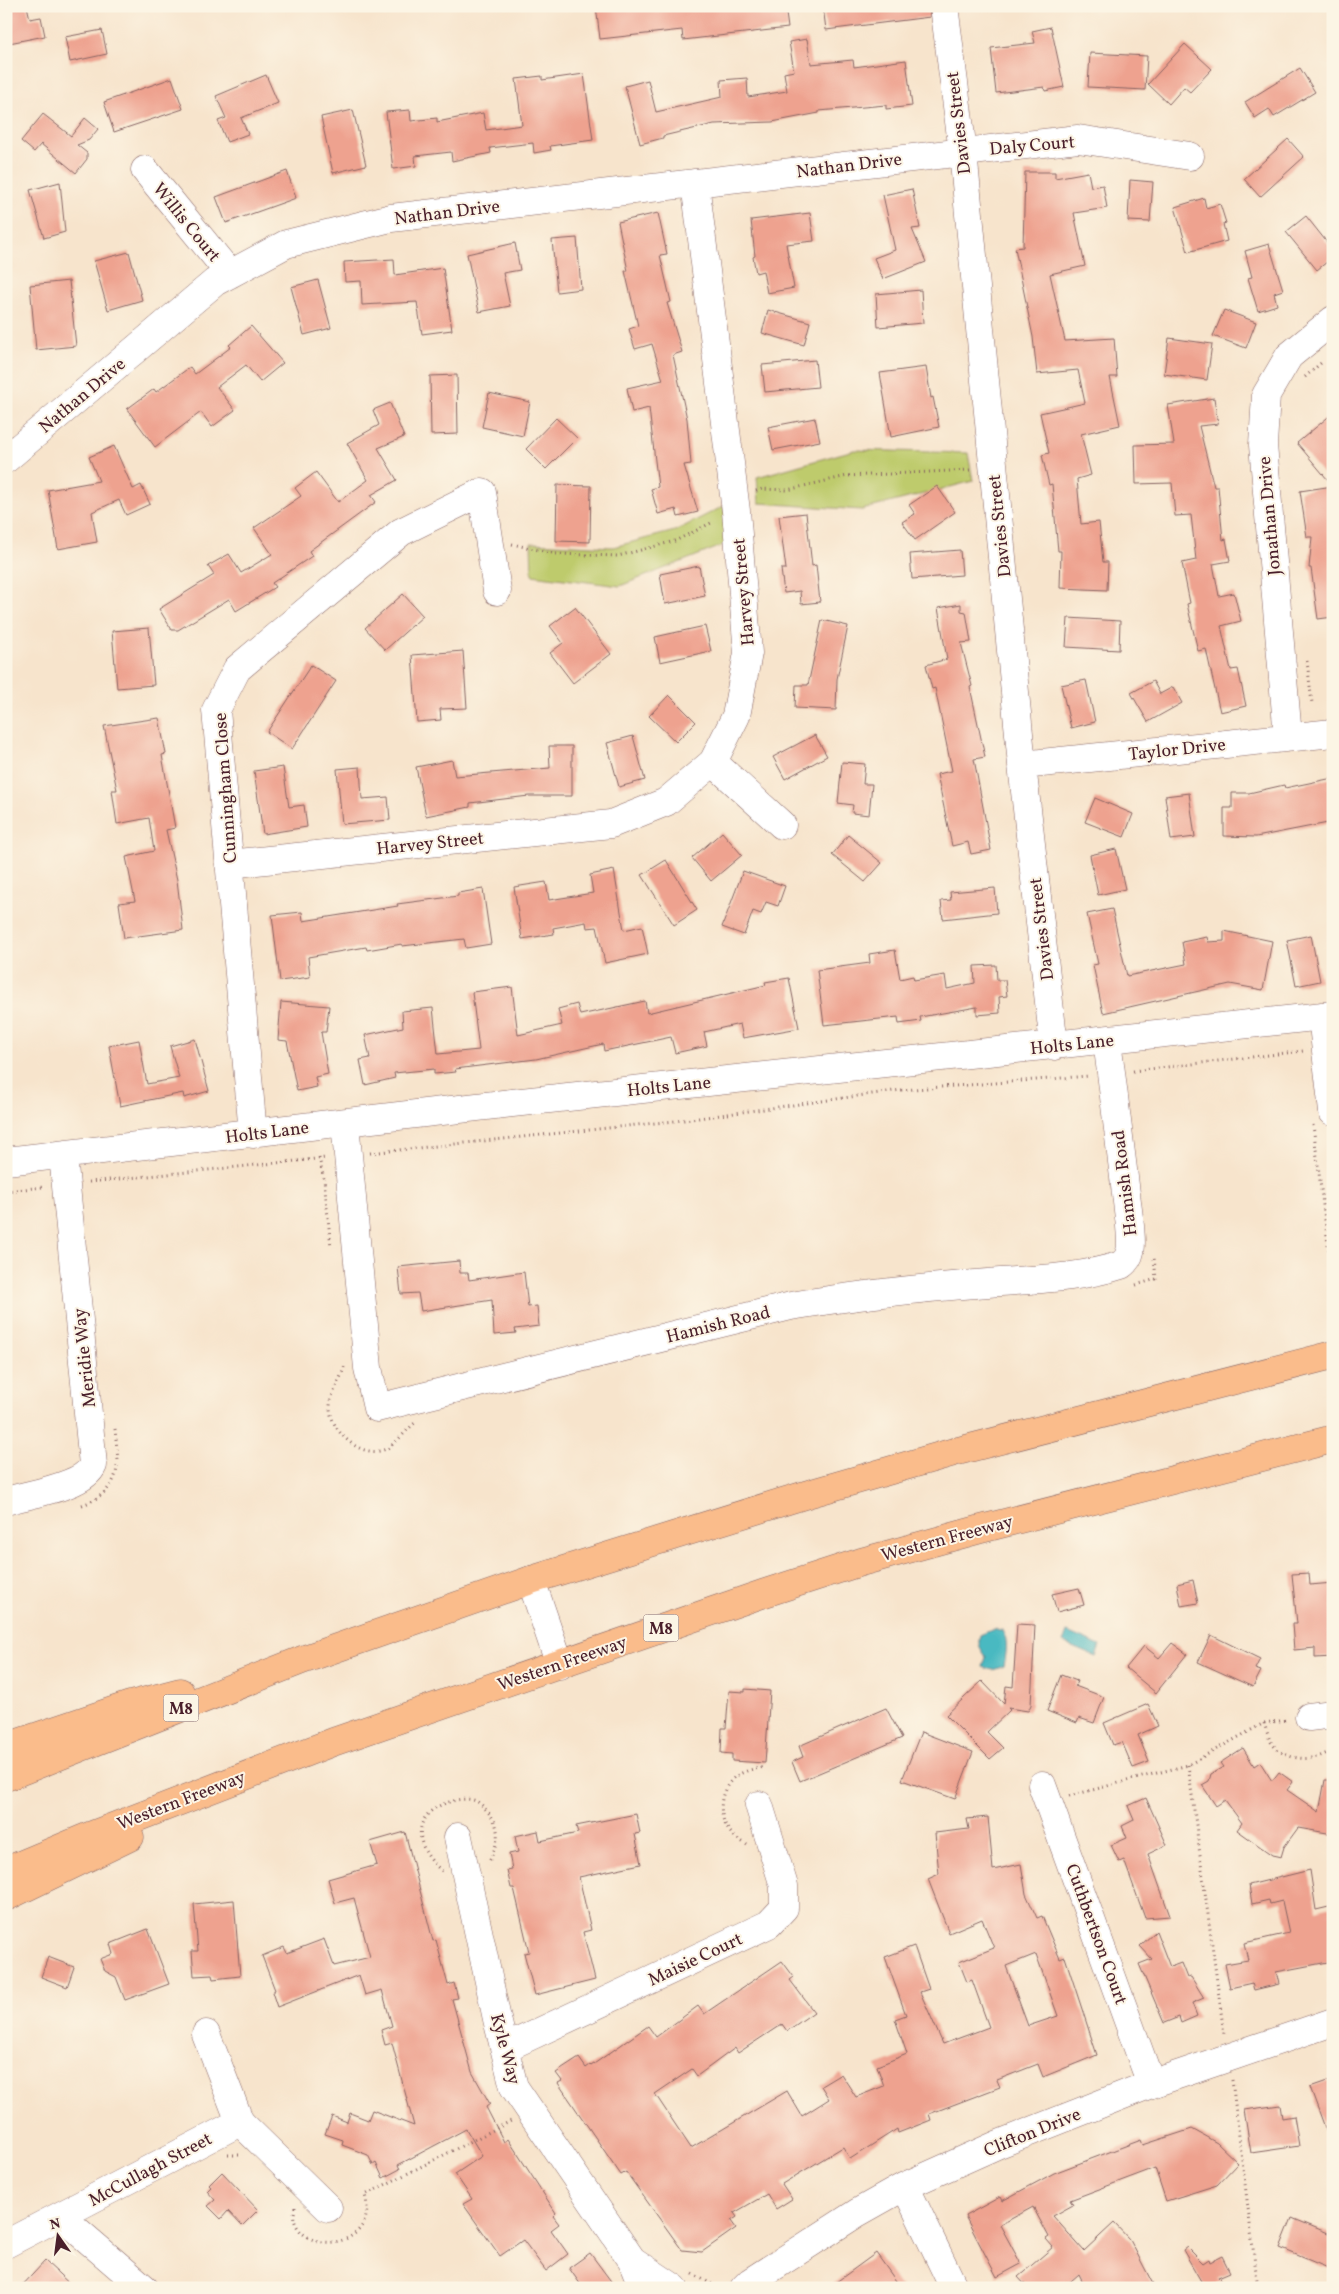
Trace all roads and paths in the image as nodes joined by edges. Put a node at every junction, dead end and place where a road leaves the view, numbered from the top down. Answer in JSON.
{"nodes":[{"id":1,"x":944,"y":6,"type":"edge"},
{"id":2,"x":963,"y":152,"type":"junction"},
{"id":3,"x":1190,"y":156,"type":"dead end"},
{"id":4,"x":145,"y":170,"type":"dead end"},
{"id":5,"x":695,"y":183,"type":"junction"},
{"id":6,"x":230,"y":274,"type":"junction"},
{"id":7,"x":1333,"y":320,"type":"edge"},
{"id":8,"x":1326,"y":359,"type":"dead end"},
{"id":9,"x":1300,"y":382,"type":"dead end"},
{"id":10,"x":6,"y":459,"type":"edge"},
{"id":11,"x":993,"y":469,"type":"junction"},
{"id":12,"x":735,"y":504,"type":"junction"},
{"id":13,"x":489,"y":539,"type":"junction"},
{"id":14,"x":497,"y":591,"type":"dead end"},
{"id":15,"x":1307,"y":659,"type":"dead end"},
{"id":16,"x":1312,"y":704,"type":"dead end"},
{"id":17,"x":1333,"y":733,"type":"edge"},
{"id":18,"x":1288,"y":737,"type":"junction"},
{"id":19,"x":713,"y":762,"type":"junction"},
{"id":20,"x":1022,"y":765,"type":"junction"},
{"id":21,"x":782,"y":825,"type":"dead end"},
{"id":22,"x":229,"y":864,"type":"junction"},
{"id":23,"x":1327,"y":1015,"type":"edge"},
{"id":24,"x":1107,"y":1040,"type":"junction"},
{"id":25,"x":1054,"y":1046,"type":"junction"},
{"id":26,"x":1325,"y":1050,"type":"junction"},
{"id":27,"x":1111,"y":1073,"type":"junction"},
{"id":28,"x":1323,"y":1116,"type":"edge"},
{"id":29,"x":345,"y":1123,"type":"junction"},
{"id":30,"x":253,"y":1134,"type":"junction"},
{"id":31,"x":63,"y":1155,"type":"junction"},
{"id":32,"x":349,"y":1155,"type":"junction"},
{"id":33,"x":319,"y":1158,"type":"junction"},
{"id":34,"x":6,"y":1161,"type":"edge"},
{"id":35,"x":67,"y":1185,"type":"junction"},
{"id":36,"x":6,"y":1191,"type":"edge"},
{"id":37,"x":332,"y":1255,"type":"dead end"},
{"id":38,"x":1333,"y":1285,"type":"edge"},
{"id":39,"x":1333,"y":1355,"type":"edge"},
{"id":40,"x":343,"y":1359,"type":"dead end"},
{"id":41,"x":422,"y":1420,"type":"dead end"},
{"id":42,"x":1333,"y":1439,"type":"edge"},
{"id":43,"x":6,"y":1500,"type":"edge"},
{"id":44,"x":530,"y":1580,"type":"junction"},
{"id":45,"x":302,"y":1660,"type":"junction"},
{"id":46,"x":560,"y":1665,"type":"junction"},
{"id":47,"x":1321,"y":1716,"type":"edge"},
{"id":48,"x":1264,"y":1723,"type":"junction"},
{"id":49,"x":333,"y":1742,"type":"junction"},
{"id":50,"x":6,"y":1747,"type":"edge"},
{"id":51,"x":1333,"y":1749,"type":"edge"},
{"id":52,"x":1188,"y":1765,"type":"junction"},
{"id":53,"x":764,"y":1767,"type":"dead end"},
{"id":54,"x":6,"y":1777,"type":"edge"},
{"id":55,"x":1042,"y":1785,"type":"joint"},
{"id":56,"x":760,"y":1805,"type":"dead end"},
{"id":57,"x":458,"y":1837,"type":"dead end"},
{"id":58,"x":750,"y":1853,"type":"dead end"},
{"id":59,"x":6,"y":1871,"type":"edge"},
{"id":60,"x":6,"y":1897,"type":"edge"},
{"id":61,"x":1333,"y":2022,"type":"edge"},
{"id":62,"x":206,"y":2034,"type":"dead end"},
{"id":63,"x":505,"y":2048,"type":"junction"},
{"id":64,"x":1230,"y":2057,"type":"junction"},
{"id":65,"x":1151,"y":2084,"type":"junction"},
{"id":66,"x":240,"y":2122,"type":"junction"},
{"id":67,"x":905,"y":2186,"type":"junction"},
{"id":68,"x":328,"y":2208,"type":"dead end"},
{"id":69,"x":66,"y":2214,"type":"junction"},
{"id":70,"x":6,"y":2244,"type":"edge"},
{"id":71,"x":632,"y":2260,"type":"junction"},
{"id":72,"x":740,"y":2286,"type":"edge"},
{"id":73,"x":144,"y":2288,"type":"edge"},
{"id":74,"x":643,"y":2288,"type":"edge"},
{"id":75,"x":674,"y":2288,"type":"edge"},
{"id":76,"x":954,"y":2288,"type":"edge"},
{"id":77,"x":1258,"y":2288,"type":"edge"}],
"edges":[{"from":1,"to":2,"type":"street","name":"Davies Street"},
{"from":2,"to":3,"type":"street","name":"Daly Court"},
{"from":2,"to":5,"type":"street","name":"Nathan Drive"},
{"from":2,"to":11,"type":"street","name":"Davies Street"},
{"from":4,"to":6,"type":"street","name":"Willis Court"},
{"from":5,"to":6,"type":"street","name":"Nathan Drive"},
{"from":5,"to":12,"type":"street","name":"Harvey Street"},
{"from":6,"to":10,"type":"street","name":"Nathan Drive"},
{"from":7,"to":18,"type":"street","name":"Jonathan Drive"},
{"from":8,"to":9,"type":"path"},
{"from":11,"to":12,"type":"path"},
{"from":11,"to":20,"type":"street","name":"Davies Street"},
{"from":12,"to":13,"type":"path"},
{"from":12,"to":19,"type":"street","name":"Harvey Street"},
{"from":13,"to":14,"type":"street","name":"Cunningham Close"},
{"from":13,"to":22,"type":"street","name":"Cunningham Close"},
{"from":15,"to":16,"type":"path"},
{"from":17,"to":18,"type":"street","name":"Taylor Drive"},
{"from":18,"to":20,"type":"street","name":"Taylor Drive"},
{"from":19,"to":21,"type":"street"},
{"from":19,"to":22,"type":"street","name":"Harvey Street"},
{"from":20,"to":25,"type":"street","name":"Davies Street"},
{"from":22,"to":30,"type":"street","name":"Cunningham Close"},
{"from":23,"to":24,"type":"street","name":"Holts Lane"},
{"from":23,"to":26,"type":"street"},
{"from":24,"to":25,"type":"street","name":"Holts Lane"},
{"from":24,"to":27,"type":"street","name":"Hamish Road"},
{"from":25,"to":29,"type":"street","name":"Holts Lane"},
{"from":26,"to":27,"type":"path"},
{"from":26,"to":28,"type":"street"},
{"from":27,"to":32,"type":"path"},
{"from":27,"to":32,"type":"street","name":"Hamish Road"},
{"from":28,"to":38,"type":"path"},
{"from":29,"to":30,"type":"street","name":"Holts Lane"},
{"from":29,"to":32,"type":"street","name":"Hamish Road"},
{"from":30,"to":31,"type":"street","name":"Holts Lane"},
{"from":31,"to":34,"type":"street","name":"Holts Lane"},
{"from":31,"to":35,"type":"street","name":"Meridie Way"},
{"from":32,"to":33,"type":"path"},
{"from":33,"to":35,"type":"path"},
{"from":33,"to":37,"type":"path"},
{"from":35,"to":36,"type":"path"},
{"from":35,"to":43,"type":"street","name":"Meridie Way"},
{"from":39,"to":44,"type":"highway","number":"M8"},
{"from":40,"to":41,"type":"path"},
{"from":42,"to":46,"type":"highway","name":"Western Freeway","number":"M8"},
{"from":44,"to":45,"type":"highway","number":"M8"},
{"from":44,"to":46,"type":"street"},
{"from":45,"to":50,"type":"highway"},
{"from":45,"to":54,"type":"highway","number":"M8"},
{"from":46,"to":49,"type":"highway","name":"Western Freeway","number":"M8"},
{"from":47,"to":48,"type":"path"},
{"from":48,"to":51,"type":"path"},
{"from":48,"to":52,"type":"path"},
{"from":49,"to":59,"type":"highway","name":"Western Freeway","number":"M8"},
{"from":49,"to":60,"type":"highway"},
{"from":52,"to":55,"type":"path"},
{"from":52,"to":64,"type":"path"},
{"from":53,"to":58,"type":"path"},
{"from":55,"to":65,"type":"street","name":"Cuthbertson Court"},
{"from":56,"to":63,"type":"street","name":"Maisie Court"},
{"from":57,"to":63,"type":"street","name":"Kyle Way"},
{"from":61,"to":64,"type":"street","name":"Clifton Drive"},
{"from":62,"to":66,"type":"street"},
{"from":63,"to":71,"type":"street","name":"Kyle Way"},
{"from":64,"to":65,"type":"street","name":"Clifton Drive"},
{"from":64,"to":77,"type":"path"},
{"from":65,"to":67,"type":"street","name":"Clifton Drive"},
{"from":66,"to":68,"type":"street"},
{"from":66,"to":69,"type":"street","name":"McCullagh Street"},
{"from":67,"to":72,"type":"street","name":"Clifton Drive"},
{"from":67,"to":76,"type":"street"},
{"from":69,"to":70,"type":"street","name":"McCullagh Street"},
{"from":69,"to":73,"type":"street"},
{"from":71,"to":74,"type":"street","name":"Kyle Way"},
{"from":71,"to":75,"type":"street","name":"Kyle Way"}]}
